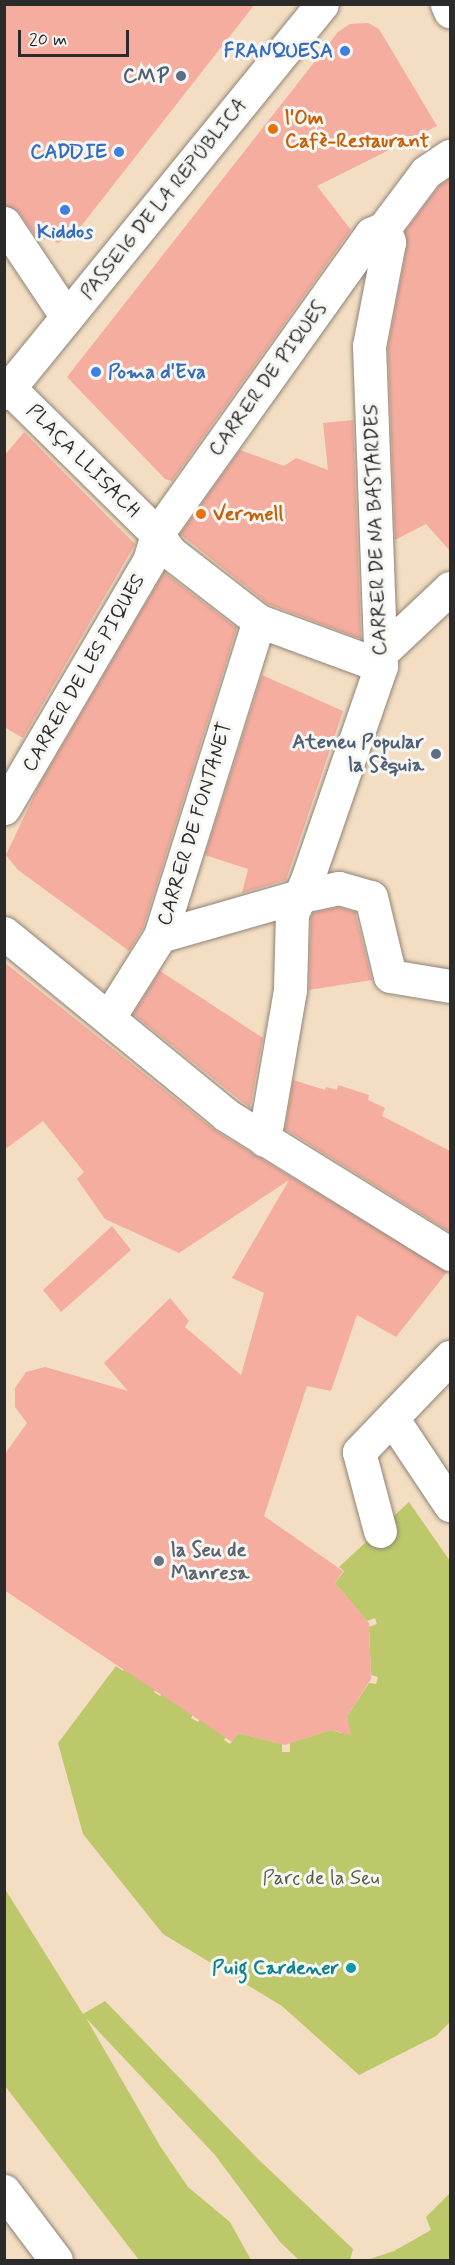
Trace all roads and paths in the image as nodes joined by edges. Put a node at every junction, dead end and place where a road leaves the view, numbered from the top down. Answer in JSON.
{"nodes":[{"id":1,"x":322,"y":4,"type":"edge"},
{"id":2,"x":447,"y":4,"type":"edge"},
{"id":3,"x":450,"y":10,"type":"edge"},
{"id":4,"x":450,"y":156,"type":"edge"},
{"id":5,"x":4,"y":223,"type":"edge"},
{"id":6,"x":384,"y":228,"type":"junction"},
{"id":7,"x":68,"y":317,"type":"junction"},
{"id":8,"x":7,"y":391,"type":"edge"},
{"id":9,"x":156,"y":534,"type":"junction"},
{"id":10,"x":450,"y":588,"type":"edge"},
{"id":11,"x":259,"y":621,"type":"junction"},
{"id":12,"x":381,"y":659,"type":"junction"},
{"id":13,"x":8,"y":799,"type":"edge"},
{"id":14,"x":297,"y":897,"type":"junction"},
{"id":15,"x":160,"y":936,"type":"junction"},
{"id":16,"x":8,"y":942,"type":"edge"},
{"id":17,"x":450,"y":986,"type":"edge"},
{"id":18,"x":109,"y":1017,"type":"junction"},
{"id":19,"x":264,"y":1140,"type":"junction"},
{"id":20,"x":450,"y":1254,"type":"edge"},
{"id":21,"x":450,"y":1357,"type":"edge"},
{"id":22,"x":392,"y":1418,"type":"junction"},
{"id":23,"x":450,"y":1505,"type":"edge"},
{"id":24,"x":380,"y":1531,"type":"dead end"},
{"id":25,"x":4,"y":2191,"type":"edge"},
{"id":26,"x":56,"y":2260,"type":"edge"}],
"edges":[{"from":1,"to":7,"type":"street","name":"PASSEIG DE LA REPÚBLICA"},
{"from":2,"to":3,"type":"street"},
{"from":4,"to":6,"type":"street","name":"CARRER DE PIQUES"},
{"from":5,"to":7,"type":"street"},
{"from":6,"to":9,"type":"street","name":"CARRER DE PIQUES"},
{"from":6,"to":12,"type":"street","name":"CARRER DE NA BASTARDES"},
{"from":7,"to":8,"type":"street","name":"PASSEIG DE LA REPÚBLICA"},
{"from":8,"to":9,"type":"street","name":"PLAÇA LLISACH"},
{"from":9,"to":11,"type":"street","name":"PLAÇA LLISACH"},
{"from":9,"to":13,"type":"street","name":"CARRER DE LES PIQUES"},
{"from":10,"to":12,"type":"street"},
{"from":11,"to":12,"type":"street","name":"PLAÇA LLISACH"},
{"from":11,"to":15,"type":"street","name":"CARRER DE FONTANET"},
{"from":12,"to":14,"type":"street","name":"CARRER DE NA BASTARDES"},
{"from":14,"to":15,"type":"street"},
{"from":14,"to":17,"type":"street"},
{"from":14,"to":19,"type":"street","name":"CARRER DE NA BASTARDES"},
{"from":15,"to":18,"type":"street","name":"CARRER DE FONTANET"},
{"from":16,"to":18,"type":"street"},
{"from":18,"to":19,"type":"street"},
{"from":19,"to":20,"type":"street"},
{"from":21,"to":22,"type":"street"},
{"from":22,"to":23,"type":"street"},
{"from":22,"to":24,"type":"street"},
{"from":25,"to":26,"type":"street"}]}
